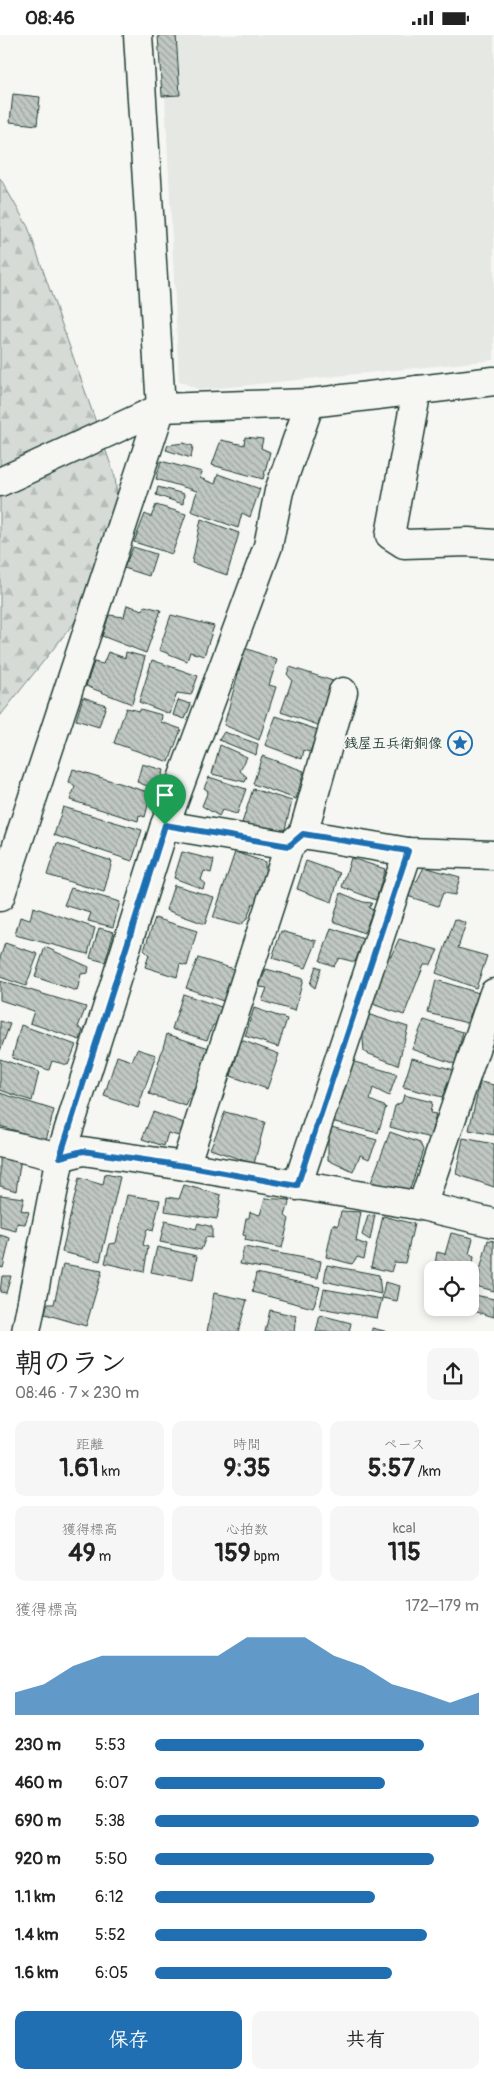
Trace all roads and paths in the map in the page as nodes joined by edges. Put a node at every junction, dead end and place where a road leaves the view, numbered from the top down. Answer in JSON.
{"nodes":[{"id":1,"x":138,"y":35,"type":"edge"},
{"id":2,"x":494,"y":381,"type":"edge"},
{"id":3,"x":417,"y":390,"type":"junction"},
{"id":4,"x":310,"y":403,"type":"junction"},
{"id":5,"x":160,"y":408,"type":"junction"},
{"id":6,"x":0,"y":482,"type":"edge"},
{"id":7,"x":494,"y":544,"type":"edge"},
{"id":8,"x":344,"y":692,"type":"dead end"},
{"id":9,"x":165,"y":825,"type":"junction"},
{"id":10,"x":296,"y":840,"type":"junction"},
{"id":11,"x":408,"y":851,"type":"junction"},
{"id":12,"x":494,"y":855,"type":"edge"},
{"id":13,"x":0,"y":897,"type":"edge"},
{"id":14,"x":494,"y":993,"type":"edge"},
{"id":15,"x":482,"y":1063,"type":"edge"},
{"id":16,"x":0,"y":1143,"type":"edge"},
{"id":17,"x":60,"y":1157,"type":"junction"},
{"id":18,"x":185,"y":1166,"type":"junction"},
{"id":19,"x":297,"y":1186,"type":"junction"},
{"id":20,"x":422,"y":1206,"type":"junction"},
{"id":21,"x":494,"y":1223,"type":"edge"},
{"id":22,"x":26,"y":1331,"type":"edge"}],
"edges":[{"from":1,"to":5,"type":"street"},
{"from":2,"to":3,"type":"street"},
{"from":3,"to":4,"type":"street"},
{"from":3,"to":7,"type":"street"},
{"from":4,"to":5,"type":"street"},
{"from":4,"to":9,"type":"street"},
{"from":5,"to":6,"type":"street"},
{"from":5,"to":13,"type":"street"},
{"from":8,"to":10,"type":"street"},
{"from":9,"to":10,"type":"street"},
{"from":9,"to":17,"type":"street"},
{"from":10,"to":11,"type":"street"},
{"from":10,"to":18,"type":"street"},
{"from":11,"to":12,"type":"street"},
{"from":11,"to":19,"type":"street"},
{"from":14,"to":15,"type":"street"},
{"from":15,"to":20,"type":"street"},
{"from":16,"to":17,"type":"street"},
{"from":17,"to":18,"type":"street"},
{"from":17,"to":22,"type":"street"},
{"from":18,"to":19,"type":"street"},
{"from":19,"to":20,"type":"street"},
{"from":20,"to":21,"type":"street"}]}
